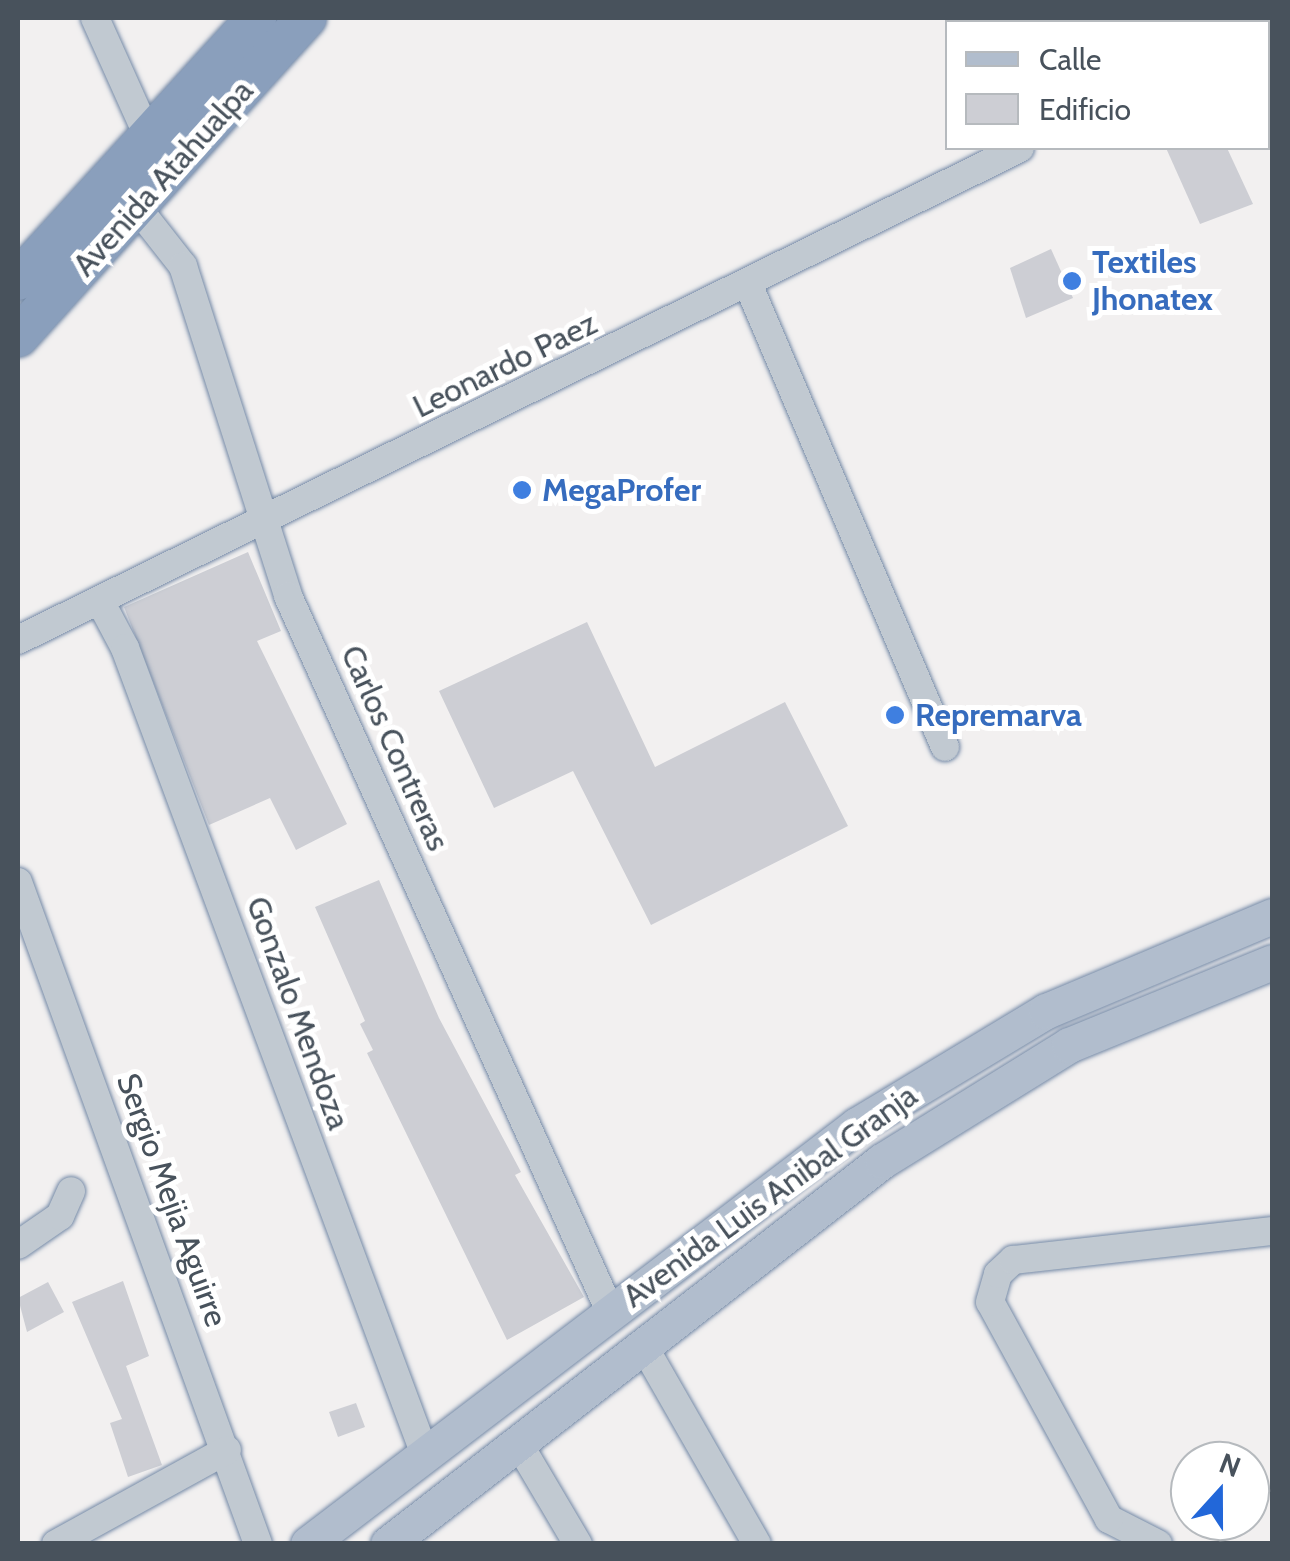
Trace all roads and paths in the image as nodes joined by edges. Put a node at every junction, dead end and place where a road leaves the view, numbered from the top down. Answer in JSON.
{"nodes":[{"id":1,"x":96,"y":18,"type":"edge"},
{"id":2,"x":256,"y":18,"type":"edge"},
{"id":3,"x":306,"y":18,"type":"edge"},
{"id":4,"x":148,"y":136,"type":"junction"},
{"id":5,"x":1016,"y":150,"type":"edge"},
{"id":6,"x":140,"y":210,"type":"junction"},
{"id":7,"x":18,"y":280,"type":"edge"},
{"id":8,"x":748,"y":284,"type":"junction"},
{"id":9,"x":18,"y":337,"type":"edge"},
{"id":10,"x":261,"y":526,"type":"junction"},
{"id":11,"x":100,"y":601,"type":"junction"},
{"id":12,"x":18,"y":640,"type":"edge"},
{"id":13,"x":945,"y":747,"type":"dead end"},
{"id":14,"x":18,"y":882,"type":"edge"},
{"id":15,"x":1272,"y":916,"type":"edge"},
{"id":16,"x":1272,"y":962,"type":"edge"},
{"id":17,"x":70,"y":1191,"type":"dead end"},
{"id":18,"x":1272,"y":1232,"type":"edge"},
{"id":19,"x":18,"y":1245,"type":"edge"},
{"id":20,"x":610,"y":1311,"type":"junction"},
{"id":21,"x":643,"y":1345,"type":"junction"},
{"id":22,"x":517,"y":1441,"type":"junction"},
{"id":23,"x":228,"y":1450,"type":"junction"},
{"id":24,"x":424,"y":1452,"type":"junction"},
{"id":25,"x":56,"y":1544,"type":"edge"},
{"id":26,"x":258,"y":1544,"type":"edge"},
{"id":27,"x":308,"y":1544,"type":"edge"},
{"id":28,"x":388,"y":1544,"type":"edge"},
{"id":29,"x":578,"y":1544,"type":"edge"},
{"id":30,"x":758,"y":1544,"type":"edge"},
{"id":31,"x":1158,"y":1544,"type":"edge"}],
"edges":[{"from":1,"to":4,"type":"street"},
{"from":2,"to":4,"type":"highway","name":"Avenida Atahualpa"},
{"from":3,"to":6,"type":"highway","name":"Avenida Atahualpa"},
{"from":4,"to":7,"type":"highway","name":"Avenida Atahualpa"},
{"from":5,"to":8,"type":"street","name":"Leonardo Paez"},
{"from":6,"to":9,"type":"highway","name":"Avenida Atahualpa"},
{"from":6,"to":10,"type":"street","name":"Carlos Contreras"},
{"from":8,"to":10,"type":"street","name":"Leonardo Paez"},
{"from":8,"to":13,"type":"street"},
{"from":10,"to":11,"type":"street","name":"Leonardo Paez"},
{"from":10,"to":20,"type":"street","name":"Carlos Contreras"},
{"from":11,"to":12,"type":"street","name":"Leonardo Paez"},
{"from":11,"to":24,"type":"street","name":"Gonzalo Mendoza"},
{"from":14,"to":23,"type":"street","name":"Sergio Mejia Aguirre"},
{"from":15,"to":20,"type":"main road","name":"Avenida Luis Anibal Granja"},
{"from":16,"to":21,"type":"main road","name":"Avenida Luis Anibal Granja"},
{"from":17,"to":19,"type":"street"},
{"from":18,"to":31,"type":"street"},
{"from":20,"to":24,"type":"main road","name":"Avenida Luis Anibal Granja"},
{"from":21,"to":22,"type":"main road","name":"Avenida Luis Anibal Granja"},
{"from":21,"to":30,"type":"street"},
{"from":22,"to":28,"type":"main road","name":"Avenida Luis Anibal Granja"},
{"from":22,"to":29,"type":"street"},
{"from":23,"to":25,"type":"street"},
{"from":23,"to":26,"type":"street","name":"Sergio Mejia Aguirre"},
{"from":24,"to":27,"type":"main road","name":"Avenida Luis Anibal Granja"}]}
